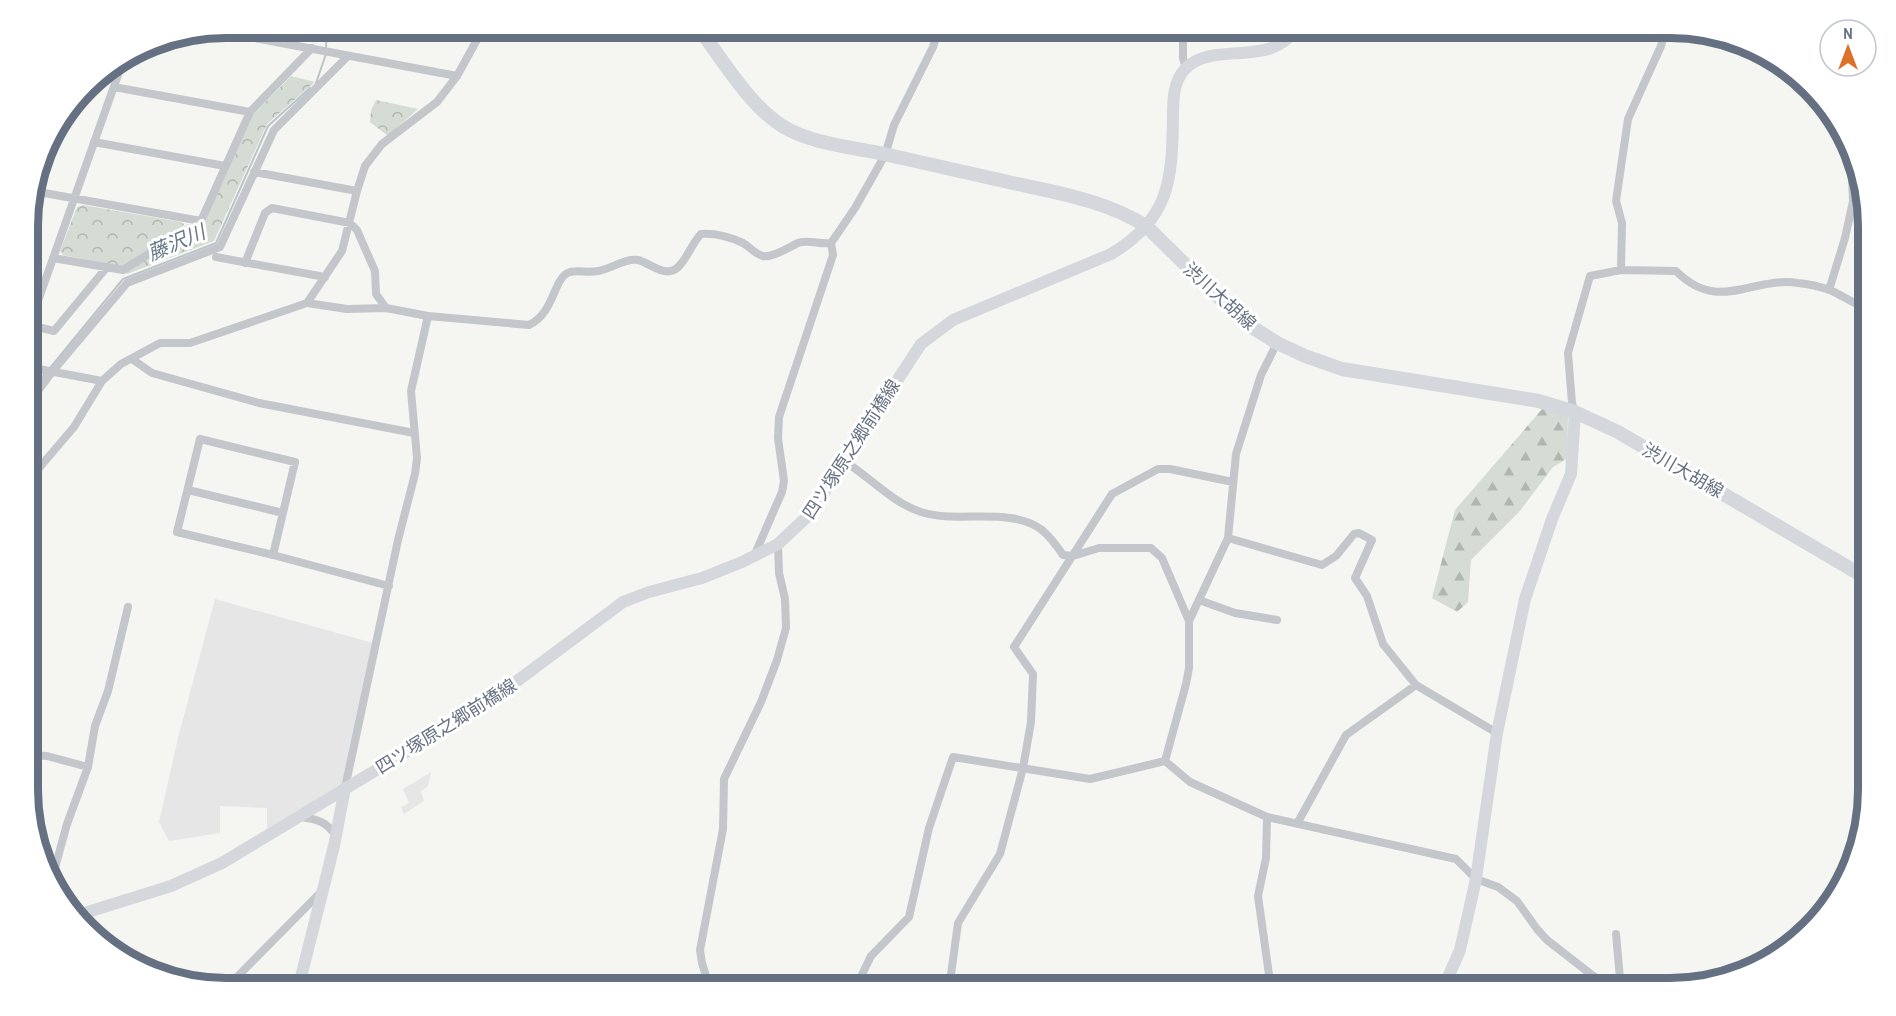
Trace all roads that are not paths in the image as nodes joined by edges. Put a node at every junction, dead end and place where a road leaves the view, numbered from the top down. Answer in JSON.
{"nodes":[{"id":1,"x":256,"y":38,"type":"edge"},
{"id":2,"x":478,"y":38,"type":"edge"},
{"id":3,"x":706,"y":38,"type":"edge"},
{"id":4,"x":936,"y":38,"type":"edge"},
{"id":5,"x":1183,"y":38,"type":"edge"},
{"id":6,"x":1287,"y":38,"type":"edge"},
{"id":7,"x":1663,"y":38,"type":"edge"},
{"id":8,"x":312,"y":48,"type":"junction"},
{"id":9,"x":348,"y":56,"type":"junction"},
{"id":10,"x":1186,"y":69,"type":"junction"},
{"id":11,"x":120,"y":71,"type":"edge"},
{"id":12,"x":457,"y":76,"type":"junction"},
{"id":13,"x":114,"y":87,"type":"junction"},
{"id":14,"x":250,"y":112,"type":"junction"},
{"id":15,"x":94,"y":142,"type":"junction"},
{"id":16,"x":885,"y":155,"type":"junction"},
{"id":17,"x":225,"y":166,"type":"junction"},
{"id":18,"x":254,"y":172,"type":"junction"},
{"id":19,"x":1852,"y":177,"type":"edge"},
{"id":20,"x":357,"y":191,"type":"junction"},
{"id":21,"x":41,"y":192,"type":"edge"},
{"id":22,"x":74,"y":197,"type":"junction"},
{"id":23,"x":201,"y":220,"type":"junction"},
{"id":24,"x":350,"y":223,"type":"junction"},
{"id":25,"x":1146,"y":226,"type":"junction"},
{"id":26,"x":831,"y":243,"type":"junction"},
{"id":27,"x":216,"y":257,"type":"dead end"},
{"id":28,"x":53,"y":258,"type":"junction"},
{"id":29,"x":245,"y":263,"type":"junction"},
{"id":30,"x":108,"y":267,"type":"junction"},
{"id":31,"x":1621,"y":270,"type":"junction"},
{"id":32,"x":325,"y":277,"type":"junction"},
{"id":33,"x":1829,"y":290,"type":"junction"},
{"id":34,"x":38,"y":299,"type":"edge"},
{"id":35,"x":307,"y":303,"type":"junction"},
{"id":36,"x":1858,"y":304,"type":"edge"},
{"id":37,"x":386,"y":308,"type":"junction"},
{"id":38,"x":428,"y":316,"type":"junction"},
{"id":39,"x":38,"y":329,"type":"edge"},
{"id":40,"x":1277,"y":343,"type":"junction"},
{"id":41,"x":132,"y":358,"type":"junction"},
{"id":42,"x":38,"y":369,"type":"edge"},
{"id":43,"x":52,"y":372,"type":"junction"},
{"id":44,"x":102,"y":381,"type":"junction"},
{"id":45,"x":38,"y":391,"type":"edge"},
{"id":46,"x":1575,"y":412,"type":"junction"},
{"id":47,"x":414,"y":433,"type":"junction"},
{"id":48,"x":844,"y":461,"type":"junction"},
{"id":49,"x":38,"y":469,"type":"edge"},
{"id":50,"x":1233,"y":482,"type":"junction"},
{"id":51,"x":188,"y":490,"type":"junction"},
{"id":52,"x":283,"y":513,"type":"junction"},
{"id":53,"x":1228,"y":538,"type":"junction"},
{"id":54,"x":778,"y":544,"type":"junction"},
{"id":55,"x":273,"y":555,"type":"junction"},
{"id":56,"x":1073,"y":556,"type":"junction"},
{"id":57,"x":754,"y":557,"type":"junction"},
{"id":58,"x":1858,"y":573,"type":"edge"},
{"id":59,"x":389,"y":586,"type":"junction"},
{"id":60,"x":1199,"y":600,"type":"junction"},
{"id":61,"x":128,"y":608,"type":"dead end"},
{"id":62,"x":1277,"y":620,"type":"dead end"},
{"id":63,"x":1190,"y":621,"type":"junction"},
{"id":64,"x":1416,"y":685,"type":"junction"},
{"id":65,"x":1497,"y":733,"type":"junction"},
{"id":66,"x":38,"y":756,"type":"edge"},
{"id":67,"x":1166,"y":760,"type":"junction"},
{"id":68,"x":88,"y":767,"type":"junction"},
{"id":69,"x":1023,"y":768,"type":"junction"},
{"id":70,"x":345,"y":788,"type":"junction"},
{"id":71,"x":297,"y":817,"type":"junction"},
{"id":72,"x":1266,"y":817,"type":"junction"},
{"id":73,"x":1298,"y":822,"type":"junction"},
{"id":74,"x":336,"y":836,"type":"junction"},
{"id":75,"x":55,"y":868,"type":"edge"},
{"id":76,"x":1476,"y":879,"type":"junction"},
{"id":77,"x":323,"y":890,"type":"junction"},
{"id":78,"x":84,"y":913,"type":"edge"},
{"id":79,"x":1616,"y":934,"type":"dead end"},
{"id":80,"x":237,"y":978,"type":"edge"},
{"id":81,"x":301,"y":978,"type":"edge"},
{"id":82,"x":707,"y":978,"type":"edge"},
{"id":83,"x":860,"y":978,"type":"edge"},
{"id":84,"x":950,"y":978,"type":"edge"},
{"id":85,"x":1269,"y":978,"type":"edge"},
{"id":86,"x":1448,"y":978,"type":"edge"},
{"id":87,"x":1596,"y":978,"type":"edge"},
{"id":88,"x":1621,"y":978,"type":"edge"}],
"edges":[{"from":1,"to":8,"type":"street"},
{"from":2,"to":12,"type":"street"},
{"from":3,"to":16,"type":"main road","name":"渋川大胡線"},
{"from":4,"to":16,"type":"street"},
{"from":5,"to":10,"type":"street"},
{"from":6,"to":10,"type":"main road"},
{"from":7,"to":31,"type":"street"},
{"from":8,"to":9,"type":"street"},
{"from":8,"to":14,"type":"street"},
{"from":9,"to":12,"type":"street"},
{"from":9,"to":18,"type":"street"},
{"from":10,"to":25,"type":"main road","name":"四ツ塚原之郷前橋線"},
{"from":11,"to":13,"type":"street"},
{"from":12,"to":20,"type":"street"},
{"from":13,"to":14,"type":"street"},
{"from":13,"to":15,"type":"street"},
{"from":14,"to":17,"type":"street"},
{"from":15,"to":17,"type":"street"},
{"from":15,"to":22,"type":"street"},
{"from":16,"to":25,"type":"main road","name":"渋川大胡線"},
{"from":16,"to":26,"type":"street"},
{"from":17,"to":23,"type":"street"},
{"from":18,"to":20,"type":"street"},
{"from":18,"to":43,"type":"street"},
{"from":19,"to":33,"type":"street"},
{"from":20,"to":24,"type":"street"},
{"from":21,"to":22,"type":"street"},
{"from":22,"to":23,"type":"street"},
{"from":22,"to":28,"type":"street"},
{"from":23,"to":30,"type":"street"},
{"from":24,"to":29,"type":"street"},
{"from":24,"to":32,"type":"street"},
{"from":24,"to":37,"type":"street"},
{"from":25,"to":40,"type":"main road","name":"渋川大胡線"},
{"from":25,"to":48,"type":"main road","name":"四ツ塚原之郷前橋線"},
{"from":26,"to":38,"type":"street"},
{"from":26,"to":57,"type":"street"},
{"from":27,"to":29,"type":"street"},
{"from":28,"to":30,"type":"street"},
{"from":28,"to":34,"type":"street"},
{"from":29,"to":32,"type":"street"},
{"from":30,"to":39,"type":"street"},
{"from":31,"to":33,"type":"street"},
{"from":31,"to":46,"type":"street"},
{"from":32,"to":35,"type":"street"},
{"from":33,"to":36,"type":"street"},
{"from":35,"to":37,"type":"street"},
{"from":35,"to":41,"type":"street"},
{"from":37,"to":38,"type":"street"},
{"from":38,"to":47,"type":"street"},
{"from":40,"to":46,"type":"main road","name":"渋川大胡線"},
{"from":40,"to":50,"type":"street"},
{"from":41,"to":44,"type":"street"},
{"from":41,"to":47,"type":"street"},
{"from":42,"to":43,"type":"street"},
{"from":43,"to":44,"type":"street"},
{"from":43,"to":45,"type":"street"},
{"from":44,"to":49,"type":"street"},
{"from":46,"to":58,"type":"main road","name":"渋川大胡線"},
{"from":46,"to":65,"type":"main road"},
{"from":47,"to":59,"type":"street"},
{"from":48,"to":54,"type":"main road","name":"四ツ塚原之郷前橋線"},
{"from":48,"to":56,"type":"street"},
{"from":50,"to":53,"type":"street"},
{"from":50,"to":56,"type":"street"},
{"from":51,"to":52,"type":"street"},
{"from":51,"to":52,"type":"street"},
{"from":51,"to":55,"type":"street"},
{"from":52,"to":55,"type":"street"},
{"from":53,"to":60,"type":"street"},
{"from":53,"to":64,"type":"street"},
{"from":54,"to":57,"type":"main road","name":"四ツ塚原之郷前橋線"},
{"from":54,"to":82,"type":"street"},
{"from":55,"to":59,"type":"street"},
{"from":56,"to":63,"type":"street"},
{"from":56,"to":69,"type":"street"},
{"from":57,"to":70,"type":"main road","name":"四ツ塚原之郷前橋線"},
{"from":59,"to":70,"type":"street"},
{"from":60,"to":62,"type":"street"},
{"from":60,"to":63,"type":"street"},
{"from":61,"to":68,"type":"street"},
{"from":63,"to":67,"type":"street"},
{"from":64,"to":65,"type":"street"},
{"from":64,"to":73,"type":"street"},
{"from":65,"to":76,"type":"main road"},
{"from":66,"to":68,"type":"street"},
{"from":67,"to":69,"type":"street"},
{"from":67,"to":72,"type":"street"},
{"from":68,"to":75,"type":"street"},
{"from":69,"to":83,"type":"street"},
{"from":69,"to":84,"type":"street"},
{"from":70,"to":71,"type":"main road","name":"四ツ塚原之郷前橋線"},
{"from":70,"to":74,"type":"main road"},
{"from":71,"to":74,"type":"street"},
{"from":71,"to":78,"type":"main road","name":"四ツ塚原之郷前橋線"},
{"from":72,"to":73,"type":"street"},
{"from":72,"to":85,"type":"street"},
{"from":73,"to":76,"type":"street"},
{"from":74,"to":77,"type":"main road"},
{"from":76,"to":86,"type":"main road"},
{"from":76,"to":87,"type":"street"},
{"from":77,"to":80,"type":"street"},
{"from":77,"to":81,"type":"main road"},
{"from":79,"to":88,"type":"street"}]}
